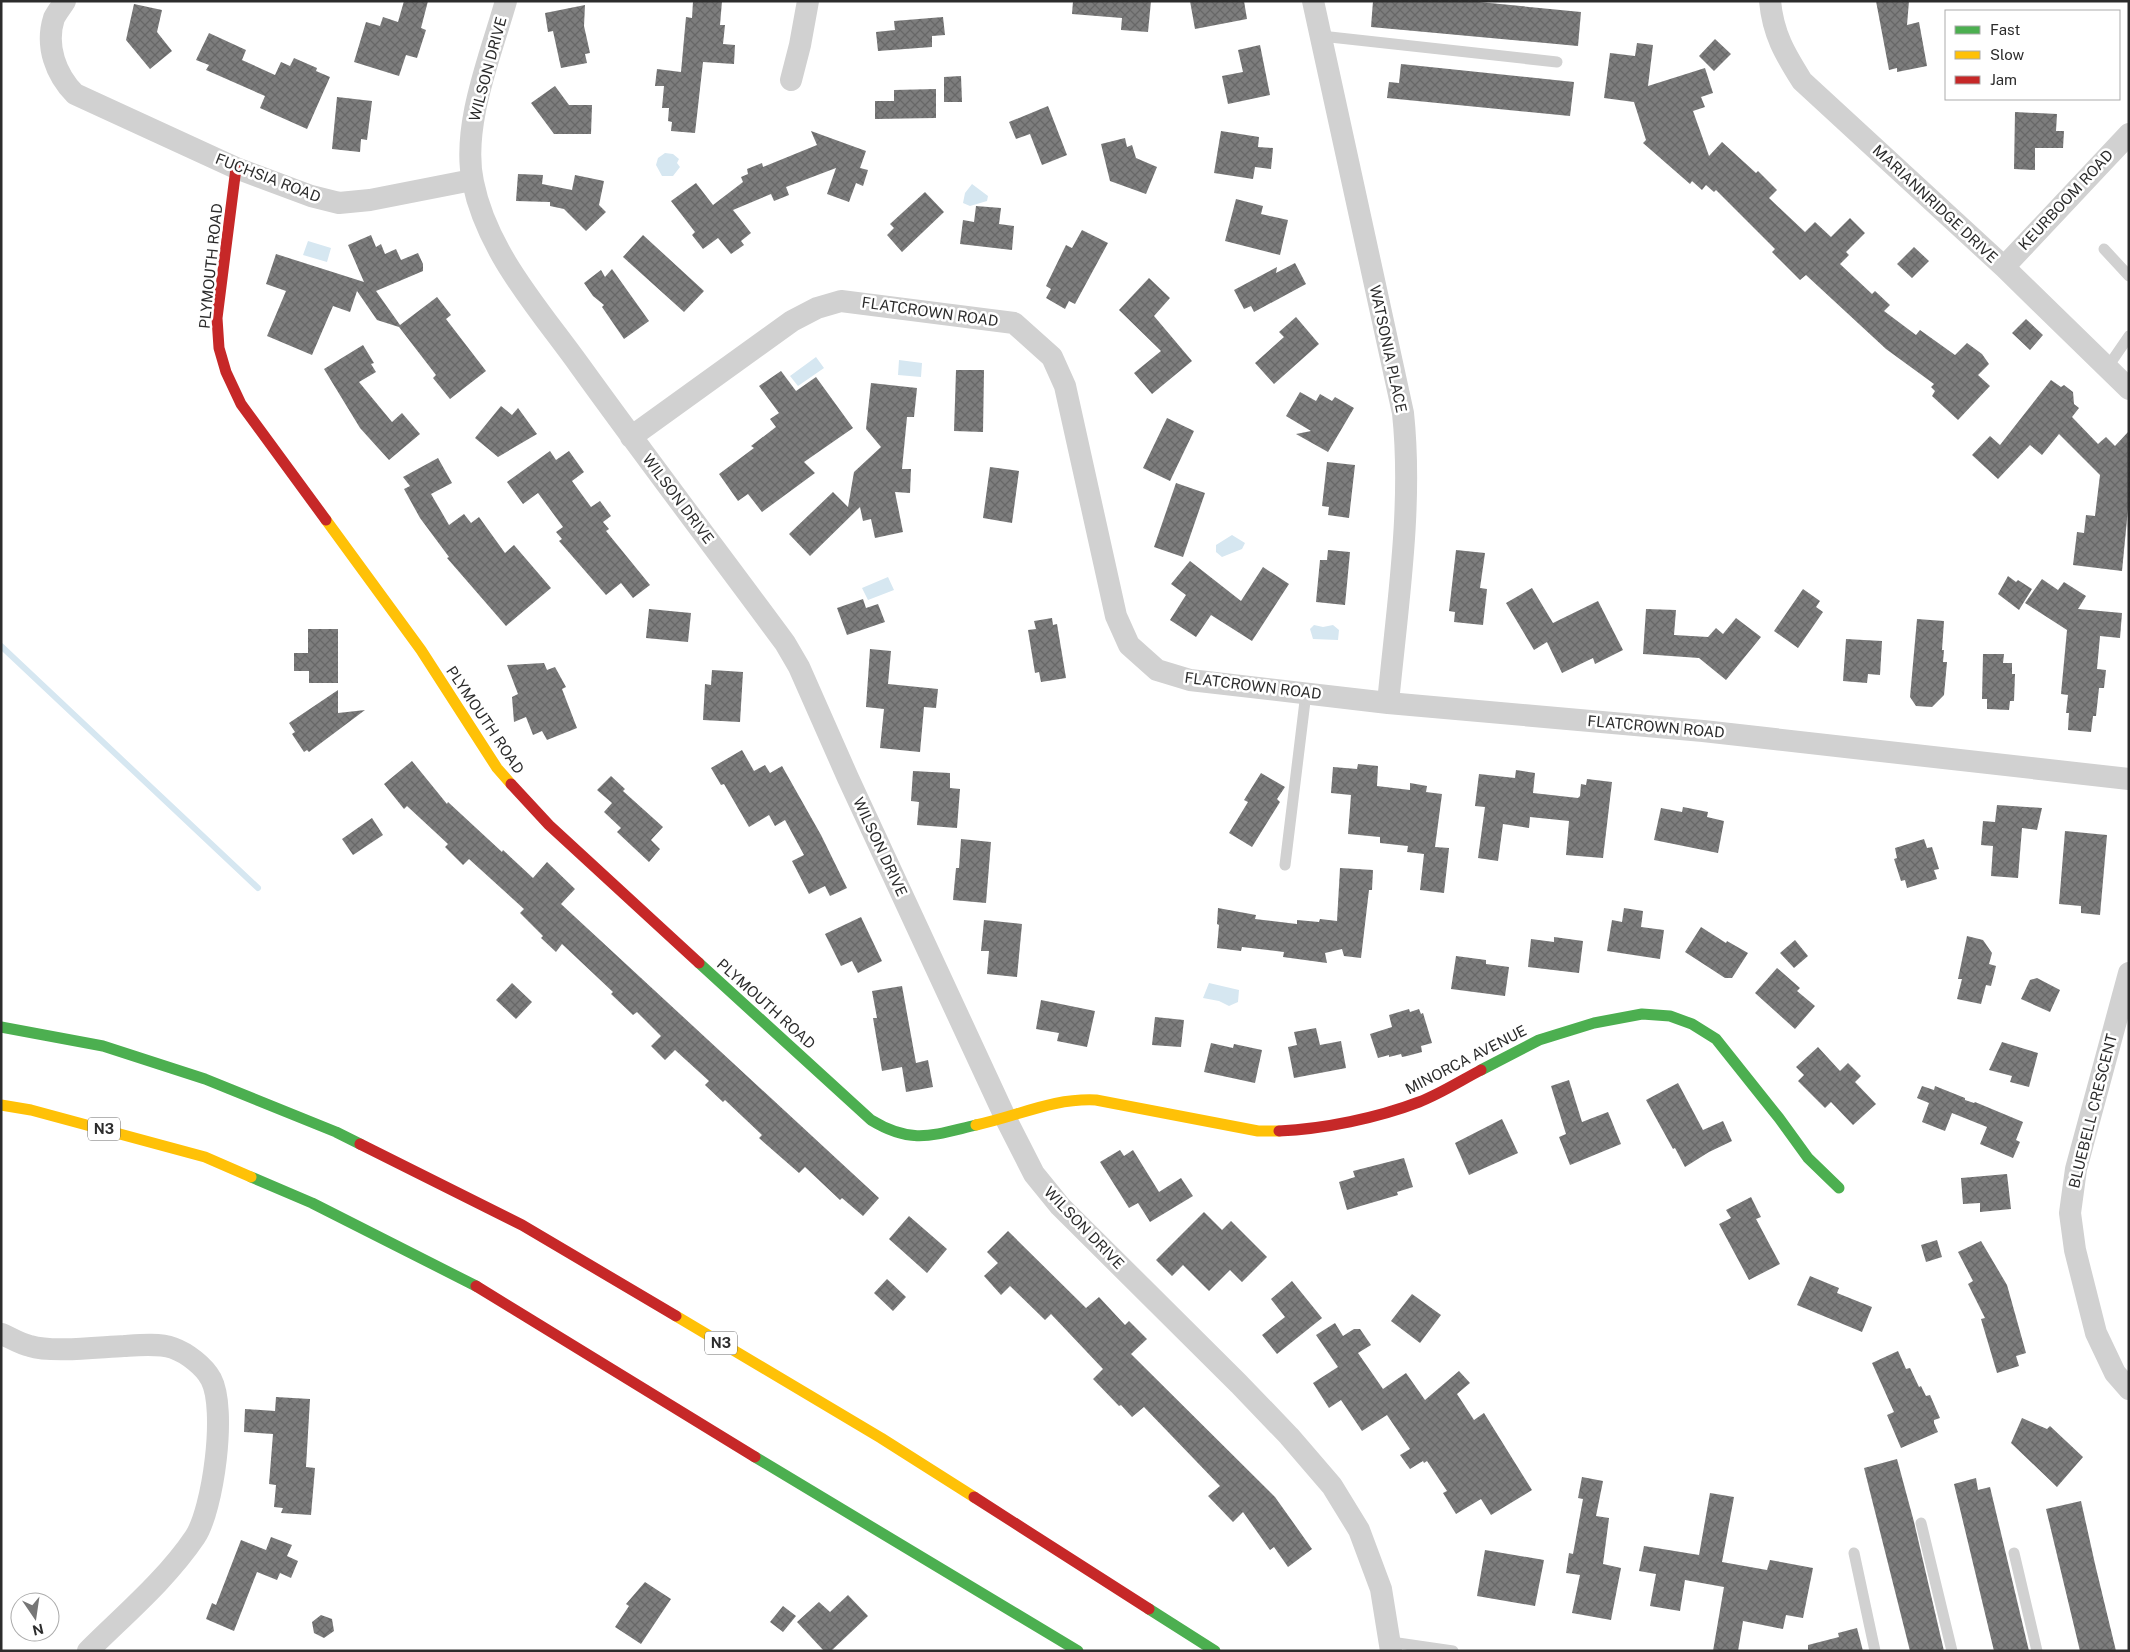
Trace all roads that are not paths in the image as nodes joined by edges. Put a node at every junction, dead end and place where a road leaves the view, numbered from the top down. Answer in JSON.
{"nodes":[{"id":1,"x":65,"y":1,"type":"edge"},
{"id":2,"x":506,"y":1,"type":"edge"},
{"id":3,"x":808,"y":1,"type":"edge"},
{"id":4,"x":1313,"y":1,"type":"edge"},
{"id":5,"x":1770,"y":1,"type":"edge"},
{"id":6,"x":1321,"y":36,"type":"junction"},
{"id":7,"x":1557,"y":62,"type":"dead end"},
{"id":8,"x":791,"y":80,"type":"dead end"},
{"id":9,"x":2129,"y":134,"type":"edge"},
{"id":10,"x":236,"y":168,"type":"junction"},
{"id":11,"x":472,"y":180,"type":"junction"},
{"id":12,"x":2104,"y":249,"type":"dead end"},
{"id":13,"x":2004,"y":267,"type":"junction"},
{"id":14,"x":2129,"y":276,"type":"edge"},
{"id":15,"x":2129,"y":336,"type":"edge"},
{"id":16,"x":2107,"y":368,"type":"junction"},
{"id":17,"x":2129,"y":388,"type":"edge"},
{"id":18,"x":631,"y":437,"type":"junction"},
{"id":19,"x":1306,"y":693,"type":"junction"},
{"id":20,"x":1388,"y":703,"type":"junction"},
{"id":21,"x":2129,"y":779,"type":"edge"},
{"id":22,"x":1285,"y":865,"type":"dead end"},
{"id":23,"x":2129,"y":973,"type":"edge"},
{"id":24,"x":1,"y":1027,"type":"edge"},
{"id":25,"x":1,"y":1106,"type":"edge"},
{"id":26,"x":1006,"y":1119,"type":"junction"},
{"id":27,"x":89,"y":1138,"type":"dead end"},
{"id":28,"x":206,"y":1157,"type":"junction"},
{"id":29,"x":1839,"y":1188,"type":"dead end"},
{"id":30,"x":2,"y":1334,"type":"edge"},
{"id":31,"x":2129,"y":1389,"type":"edge"},
{"id":32,"x":1922,"y":1523,"type":"dead end"},
{"id":33,"x":1854,"y":1553,"type":"dead end"},
{"id":34,"x":2014,"y":1553,"type":"dead end"},
{"id":35,"x":1391,"y":1646,"type":"edge"},
{"id":36,"x":88,"y":1651,"type":"edge"},
{"id":37,"x":1078,"y":1651,"type":"edge"},
{"id":38,"x":1215,"y":1651,"type":"edge"},
{"id":39,"x":1453,"y":1651,"type":"edge"},
{"id":40,"x":1875,"y":1651,"type":"edge"},
{"id":41,"x":1952,"y":1651,"type":"edge"},
{"id":42,"x":2037,"y":1651,"type":"edge"}],
"edges":[{"from":1,"to":10,"type":"street","name":"FUCHSIA ROAD"},
{"from":2,"to":11,"type":"street","name":"WILSON DRIVE"},
{"from":3,"to":8,"type":"street"},
{"from":4,"to":6,"type":"street","name":"WATSONIA PLACE"},
{"from":5,"to":13,"type":"street","name":"MARIANNRIDGE DRIVE"},
{"from":6,"to":7,"type":"lane"},
{"from":6,"to":20,"type":"street","name":"WATSONIA PLACE"},
{"from":9,"to":13,"type":"street","name":"KEURBOOM ROAD"},
{"from":10,"to":11,"type":"street","name":"FUCHSIA ROAD"},
{"from":10,"to":26,"type":"main road","name":"PLYMOUTH ROAD"},
{"from":11,"to":18,"type":"street","name":"WILSON DRIVE"},
{"from":12,"to":14,"type":"lane"},
{"from":13,"to":16,"type":"street","name":"MARIANNRIDGE DRIVE"},
{"from":15,"to":16,"type":"lane"},
{"from":16,"to":17,"type":"street","name":"MARIANNRIDGE DRIVE"},
{"from":18,"to":19,"type":"street","name":"FLATCROWN ROAD"},
{"from":18,"to":26,"type":"street","name":"WILSON DRIVE"},
{"from":19,"to":20,"type":"street","name":"FLATCROWN ROAD"},
{"from":19,"to":22,"type":"lane"},
{"from":20,"to":21,"type":"street","name":"FLATCROWN ROAD"},
{"from":23,"to":31,"type":"street","name":"BLUEBELL CRESCENT"},
{"from":24,"to":38,"type":"main road","number":"N3"},
{"from":25,"to":28,"type":"main road","number":"N3"},
{"from":26,"to":29,"type":"main road","name":"MINORCA AVENUE"},
{"from":26,"to":35,"type":"street","name":"WILSON DRIVE"},
{"from":27,"to":28,"type":"main road"},
{"from":28,"to":37,"type":"main road","number":"N3"},
{"from":30,"to":36,"type":"street"},
{"from":32,"to":41,"type":"lane"},
{"from":33,"to":40,"type":"lane"},
{"from":34,"to":42,"type":"lane"},
{"from":35,"to":39,"type":"lane"}]}
